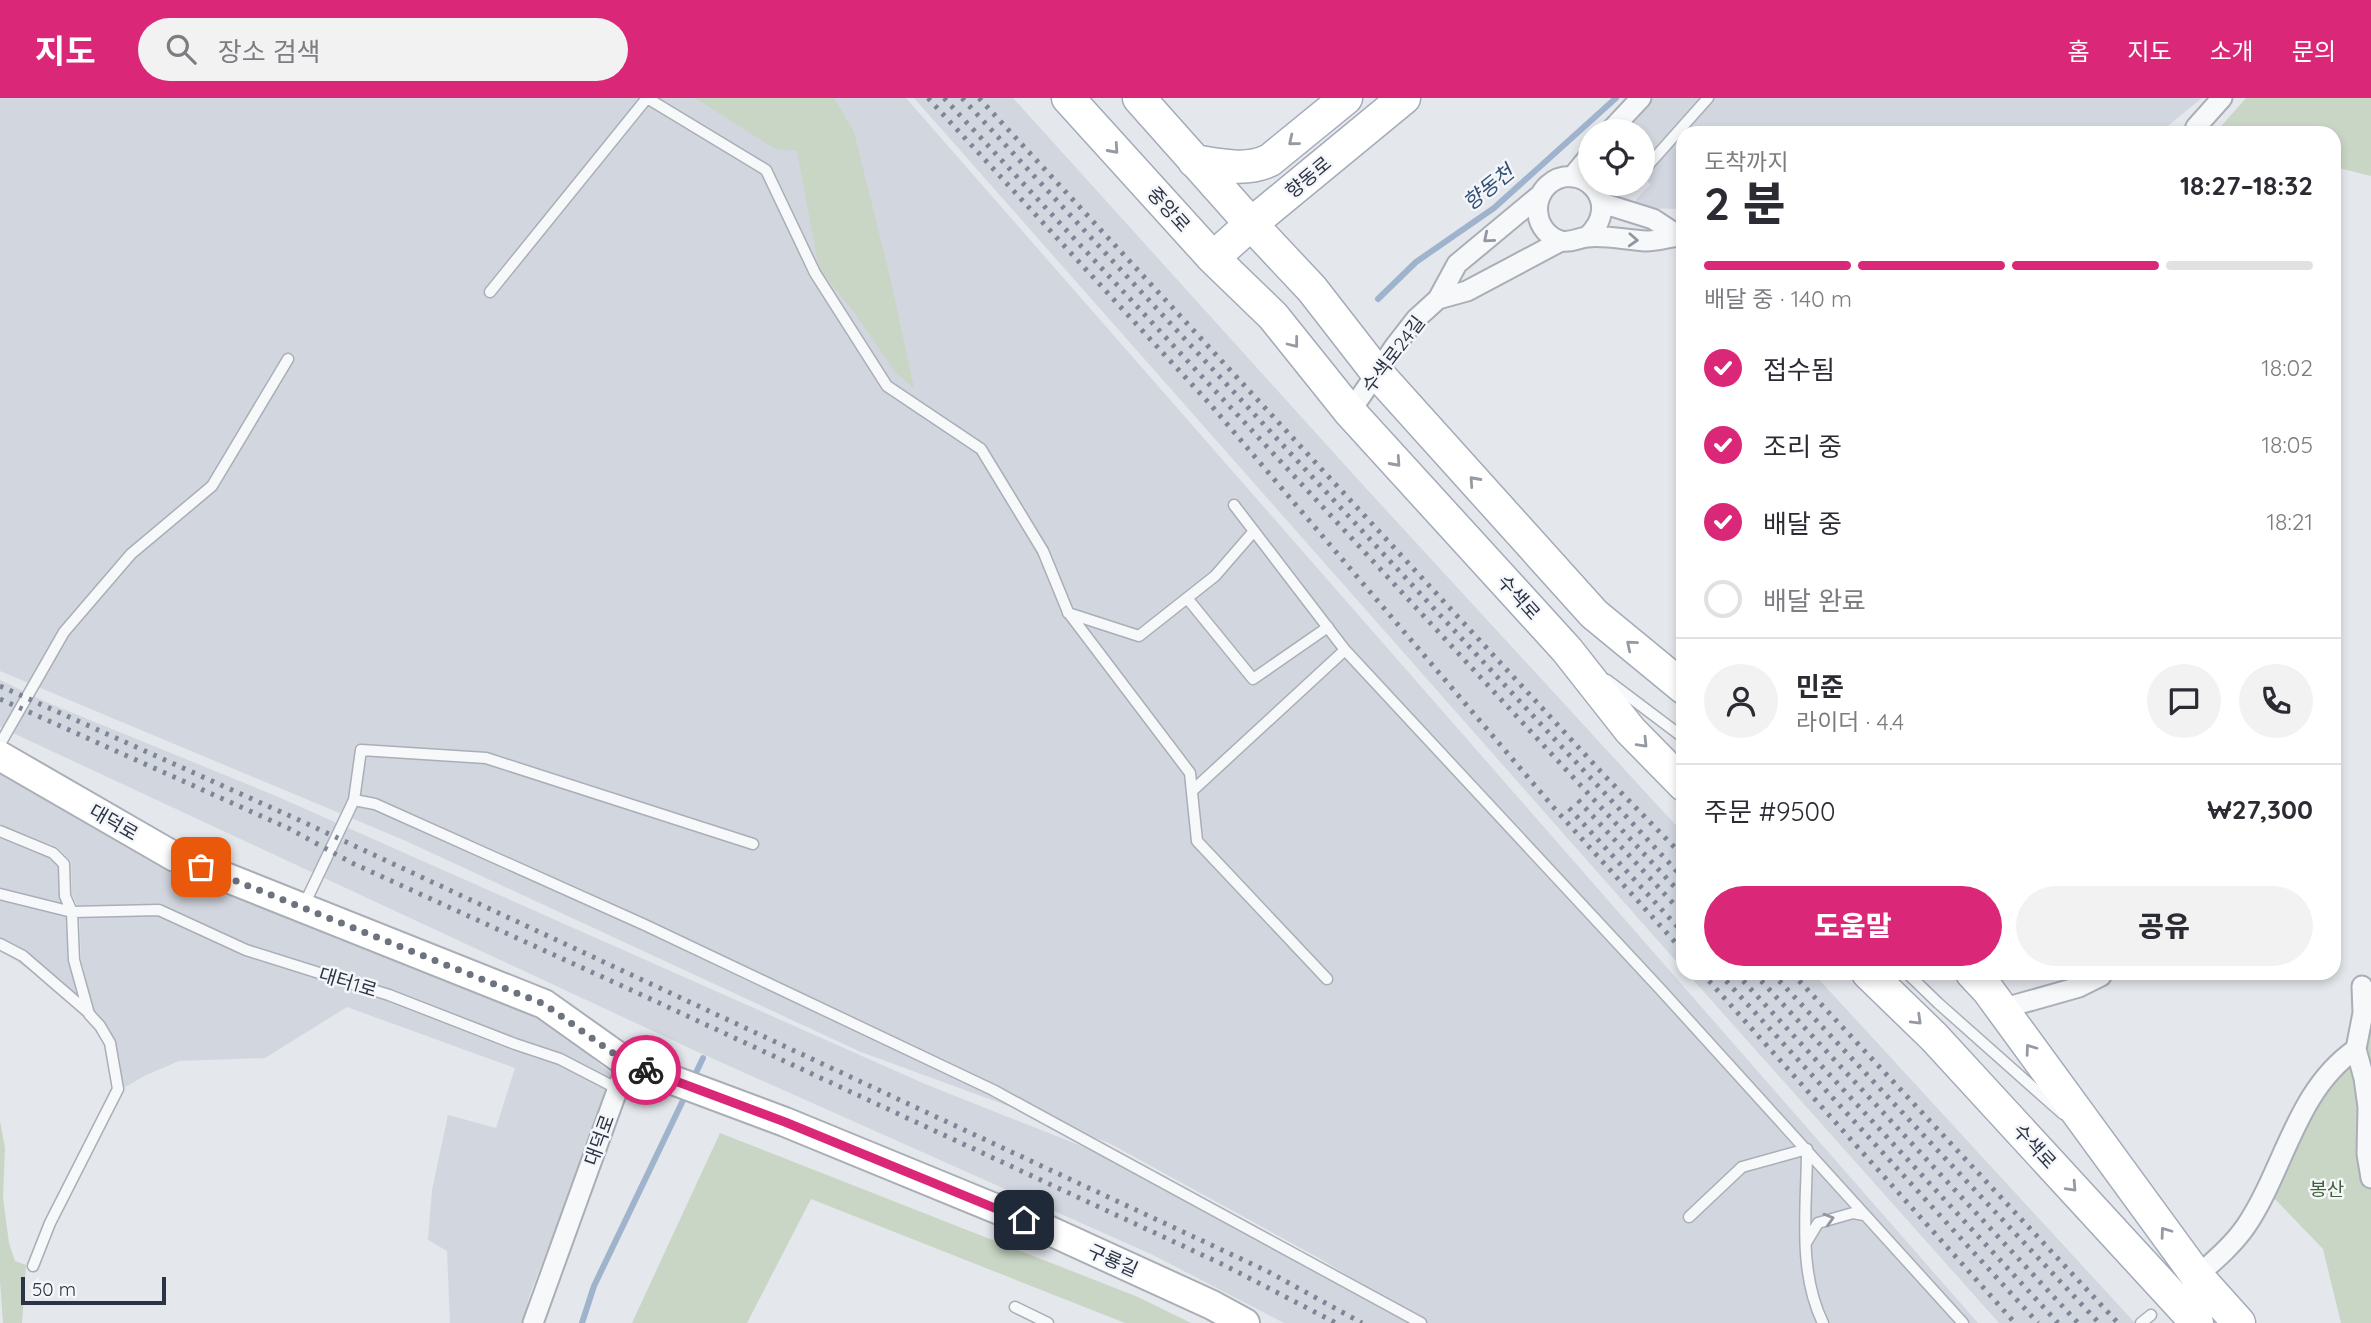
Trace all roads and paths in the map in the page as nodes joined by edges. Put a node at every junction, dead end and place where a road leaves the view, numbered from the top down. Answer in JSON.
{"nodes":[{"id":1,"x":1068,"y":98,"type":"edge"},
{"id":2,"x":1139,"y":98,"type":"edge"},
{"id":3,"x":1346,"y":98,"type":"edge"},
{"id":4,"x":1404,"y":98,"type":"edge"},
{"id":5,"x":1641,"y":98,"type":"edge"},
{"id":6,"x":1708,"y":98,"type":"edge"},
{"id":7,"x":2221,"y":98,"type":"edge"},
{"id":8,"x":1621,"y":119,"type":"edge"},
{"id":9,"x":1683,"y":126,"type":"edge"},
{"id":10,"x":2196,"y":126,"type":"edge"},
{"id":11,"x":1676,"y":134,"type":"edge"},
{"id":12,"x":1655,"y":158,"type":"edge"},
{"id":13,"x":1194,"y":160,"type":"junction"},
{"id":14,"x":1578,"y":170,"type":"edge"},
{"id":15,"x":1572,"y":177,"type":"junction"},
{"id":16,"x":1541,"y":195,"type":"junction"},
{"id":17,"x":1603,"y":196,"type":"edge"},
{"id":18,"x":1600,"y":198,"type":"junction"},
{"id":19,"x":1251,"y":224,"type":"junction"},
{"id":20,"x":1676,"y":233,"type":"edge"},
{"id":21,"x":1587,"y":237,"type":"junction"},
{"id":22,"x":1676,"y":237,"type":"edge"},
{"id":23,"x":1561,"y":241,"type":"junction"},
{"id":24,"x":1213,"y":258,"type":"junction"},
{"id":25,"x":490,"y":292,"type":"dead end"},
{"id":26,"x":1438,"y":299,"type":"junction"},
{"id":27,"x":288,"y":359,"type":"dead end"},
{"id":28,"x":1378,"y":374,"type":"junction"},
{"id":29,"x":1350,"y":412,"type":"junction"},
{"id":30,"x":1234,"y":505,"type":"dead end"},
{"id":31,"x":1254,"y":531,"type":"junction"},
{"id":32,"x":1187,"y":598,"type":"junction"},
{"id":33,"x":1068,"y":612,"type":"junction"},
{"id":34,"x":1328,"y":627,"type":"junction"},
{"id":35,"x":1345,"y":650,"type":"junction"},
{"id":36,"x":1567,"y":650,"type":"junction"},
{"id":37,"x":1676,"y":681,"type":"edge"},
{"id":38,"x":1676,"y":732,"type":"edge"},
{"id":39,"x":0,"y":744,"type":"edge"},
{"id":40,"x":0,"y":756,"type":"edge"},
{"id":41,"x":1676,"y":777,"type":"edge"},
{"id":42,"x":1192,"y":791,"type":"junction"},
{"id":43,"x":354,"y":800,"type":"junction"},
{"id":44,"x":0,"y":831,"type":"edge"},
{"id":45,"x":753,"y":844,"type":"dead end"},
{"id":46,"x":0,"y":894,"type":"edge"},
{"id":47,"x":303,"y":907,"type":"junction"},
{"id":48,"x":72,"y":912,"type":"junction"},
{"id":49,"x":0,"y":944,"type":"edge"},
{"id":50,"x":1326,"y":979,"type":"dead end"},
{"id":51,"x":1886,"y":980,"type":"edge"},
{"id":52,"x":1889,"y":980,"type":"edge"},
{"id":53,"x":1979,"y":980,"type":"edge"},
{"id":54,"x":2093,"y":980,"type":"edge"},
{"id":55,"x":2362,"y":985,"type":"dead end"},
{"id":56,"x":2001,"y":1009,"type":"junction"},
{"id":57,"x":89,"y":1014,"type":"junction"},
{"id":58,"x":2356,"y":1049,"type":"junction"},
{"id":59,"x":629,"y":1073,"type":"junction"},
{"id":60,"x":1807,"y":1149,"type":"junction"},
{"id":61,"x":2108,"y":1154,"type":"junction"},
{"id":62,"x":2371,"y":1178,"type":"edge"},
{"id":63,"x":1864,"y":1215,"type":"junction"},
{"id":64,"x":1689,"y":1217,"type":"dead end"},
{"id":65,"x":1805,"y":1249,"type":"junction"},
{"id":66,"x":33,"y":1266,"type":"dead end"},
{"id":67,"x":2197,"y":1276,"type":"junction"},
{"id":68,"x":1015,"y":1307,"type":"dead end"},
{"id":69,"x":2151,"y":1315,"type":"dead end"},
{"id":70,"x":533,"y":1323,"type":"edge"},
{"id":71,"x":1048,"y":1323,"type":"edge"},
{"id":72,"x":1245,"y":1323,"type":"edge"},
{"id":73,"x":1421,"y":1323,"type":"edge"},
{"id":74,"x":1823,"y":1323,"type":"edge"},
{"id":75,"x":1963,"y":1323,"type":"edge"},
{"id":76,"x":2141,"y":1323,"type":"edge"},
{"id":77,"x":2197,"y":1323,"type":"edge"},
{"id":78,"x":2239,"y":1323,"type":"edge"}],
"edges":[{"from":1,"to":24,"type":"main road","name":"중앙로","one_way":true},
{"from":2,"to":13,"type":"main road"},
{"from":3,"to":13,"type":"main road","one_way":true},
{"from":4,"to":19,"type":"main road","name":"향동로"},
{"from":5,"to":8,"type":"street"},
{"from":6,"to":9,"type":"lane"},
{"from":7,"to":10,"type":"street"},
{"from":11,"to":12,"type":"lane"},
{"from":13,"to":19,"type":"main road"},
{"from":14,"to":15,"type":"street"},
{"from":15,"to":16,"type":"street","name":"수색로24길"},
{"from":15,"to":18,"type":"street","name":"수색로24길"},
{"from":16,"to":23,"type":"street"},
{"from":16,"to":26,"type":"street","name":"수색로24길","one_way":true},
{"from":17,"to":18,"type":"lane"},
{"from":18,"to":20,"type":"street","name":"수색로24길"},
{"from":18,"to":21,"type":"street"},
{"from":19,"to":24,"type":"main road","name":"향동로"},
{"from":19,"to":28,"type":"main road"},
{"from":21,"to":22,"type":"street","name":"수색로24길","one_way":true},
{"from":21,"to":23,"type":"street","name":"수색로24길"},
{"from":23,"to":26,"type":"street","name":"수색로24길"},
{"from":24,"to":29,"type":"main road","name":"중앙로","one_way":true},
{"from":25,"to":33,"type":"lane"},
{"from":26,"to":28,"type":"street","name":"수색로24길"},
{"from":27,"to":39,"type":"lane"},
{"from":28,"to":29,"type":"street","name":"수색로24길"},
{"from":37,"to":28,"type":"main road","one_way":true},
{"from":29,"to":36,"type":"main road","name":"수색로","one_way":true},
{"from":30,"to":31,"type":"lane"},
{"from":31,"to":32,"type":"lane"},
{"from":31,"to":34,"type":"lane"},
{"from":32,"to":33,"type":"lane"},
{"from":32,"to":34,"type":"lane"},
{"from":33,"to":42,"type":"lane"},
{"from":34,"to":35,"type":"lane"},
{"from":35,"to":42,"type":"lane"},
{"from":35,"to":60,"type":"lane"},
{"from":36,"to":38,"type":"lane"},
{"from":36,"to":41,"type":"main road","name":"수색로","one_way":true},
{"from":40,"to":47,"type":"street","name":"대덕로"},
{"from":42,"to":50,"type":"lane"},
{"from":43,"to":45,"type":"lane"},
{"from":43,"to":47,"type":"lane"},
{"from":43,"to":73,"type":"lane"},
{"from":44,"to":48,"type":"lane"},
{"from":46,"to":48,"type":"lane","name":"대터1로"},
{"from":47,"to":59,"type":"street","name":"대덕로"},
{"from":48,"to":57,"type":"lane"},
{"from":48,"to":59,"type":"lane","name":"대터1로"},
{"from":49,"to":57,"type":"lane"},
{"from":51,"to":77,"type":"main road","name":"수색로","one_way":true},
{"from":52,"to":61,"type":"lane"},
{"from":53,"to":56,"type":"main road"},
{"from":54,"to":56,"type":"street"},
{"from":55,"to":58,"type":"street"},
{"from":61,"to":56,"type":"main road","one_way":true},
{"from":57,"to":66,"type":"lane"},
{"from":58,"to":62,"type":"street"},
{"from":58,"to":67,"type":"street"},
{"from":59,"to":70,"type":"street","name":"대덕로"},
{"from":59,"to":72,"type":"street","name":"구룡길"},
{"from":60,"to":63,"type":"lane"},
{"from":60,"to":64,"type":"lane"},
{"from":60,"to":65,"type":"lane"},
{"from":67,"to":61,"type":"main road","one_way":true},
{"from":65,"to":63,"type":"lane","one_way":true},
{"from":63,"to":75,"type":"lane"},
{"from":65,"to":74,"type":"lane"},
{"from":67,"to":78,"type":"main road"},
{"from":68,"to":71,"type":"lane"},
{"from":69,"to":76,"type":"lane"}]}
